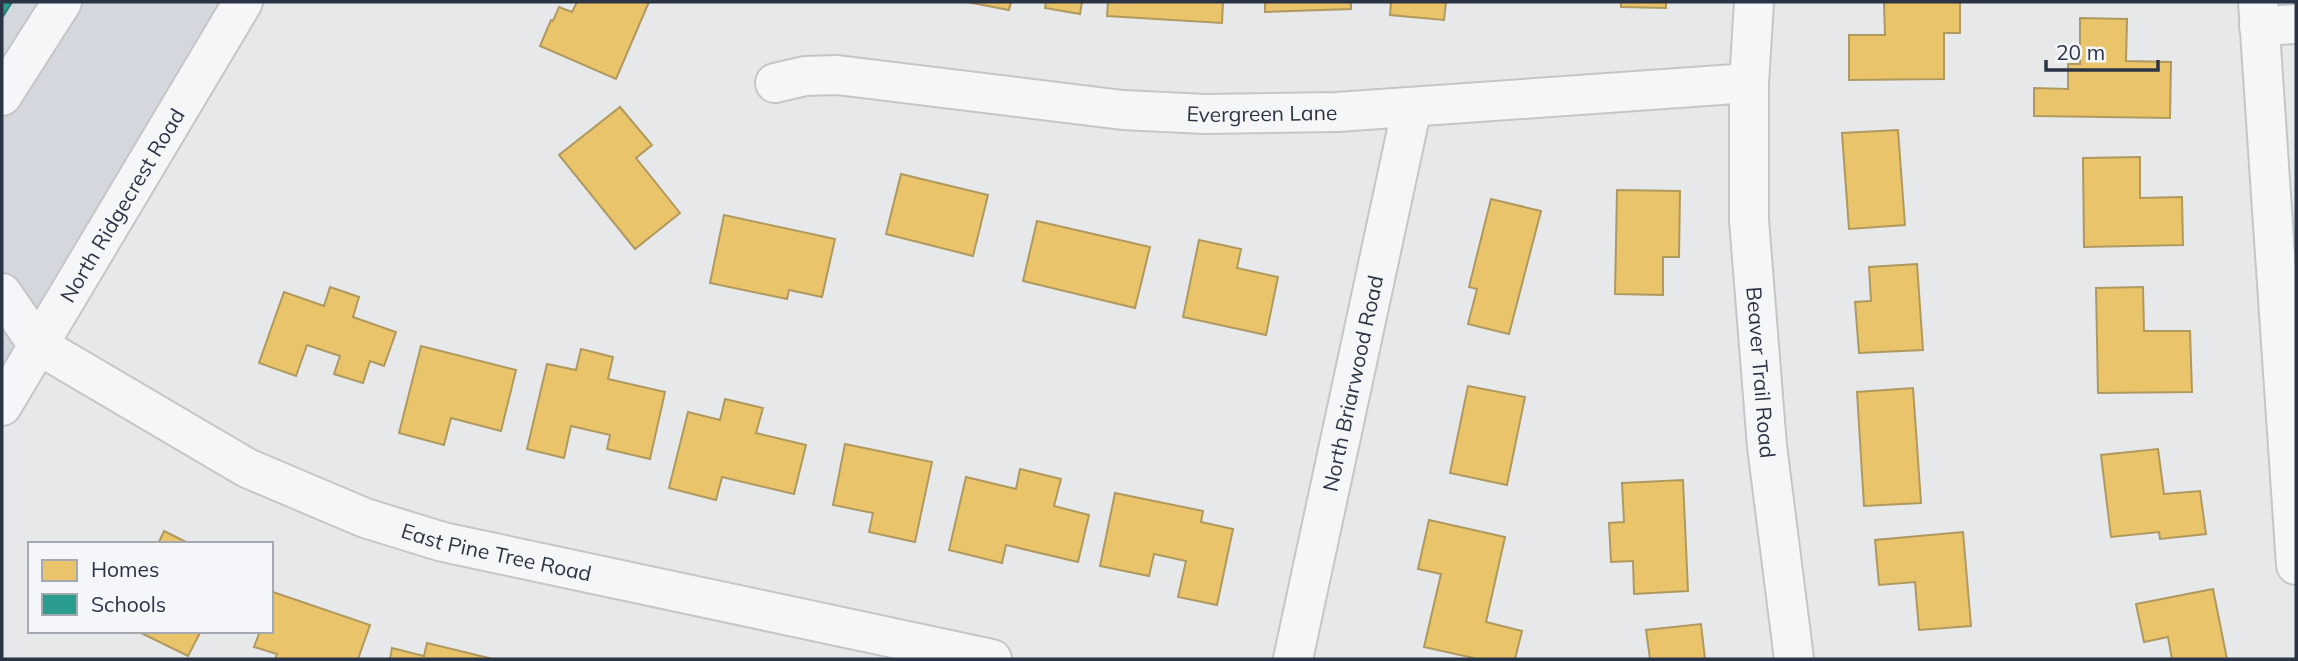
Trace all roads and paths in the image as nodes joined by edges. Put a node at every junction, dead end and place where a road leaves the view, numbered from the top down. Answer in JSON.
{"nodes":[{"id":1,"x":62,"y":2,"type":"edge"},
{"id":2,"x":243,"y":2,"type":"edge"},
{"id":3,"x":1754,"y":2,"type":"edge"},
{"id":4,"x":2258,"y":14,"type":"edge"},
{"id":5,"x":2296,"y":24,"type":"edge"},
{"id":6,"x":775,"y":83,"type":"dead end"},
{"id":7,"x":1749,"y":83,"type":"junction"},
{"id":8,"x":2,"y":96,"type":"edge"},
{"id":9,"x":1412,"y":107,"type":"junction"},
{"id":10,"x":2,"y":293,"type":"edge"},
{"id":11,"x":38,"y":345,"type":"junction"},
{"id":12,"x":2,"y":406,"type":"edge"},
{"id":13,"x":2296,"y":565,"type":"edge"},
{"id":14,"x":992,"y":659,"type":"edge"},
{"id":15,"x":1293,"y":659,"type":"edge"},
{"id":16,"x":1794,"y":659,"type":"edge"}],
"edges":[{"from":1,"to":8,"type":"street"},
{"from":2,"to":11,"type":"street","name":"North Ridgecrest Road"},
{"from":3,"to":7,"type":"street","name":"Beaver Trail Road"},
{"from":4,"to":5,"type":"street"},
{"from":4,"to":13,"type":"street"},
{"from":6,"to":9,"type":"street","name":"Evergreen Lane"},
{"from":7,"to":9,"type":"street","name":"Evergreen Lane"},
{"from":7,"to":16,"type":"street","name":"Beaver Trail Road"},
{"from":9,"to":15,"type":"street","name":"North Briarwood Road"},
{"from":10,"to":11,"type":"street"},
{"from":11,"to":12,"type":"street","name":"North Ridgecrest Road"},
{"from":11,"to":14,"type":"street","name":"East Pine Tree Road"}]}
